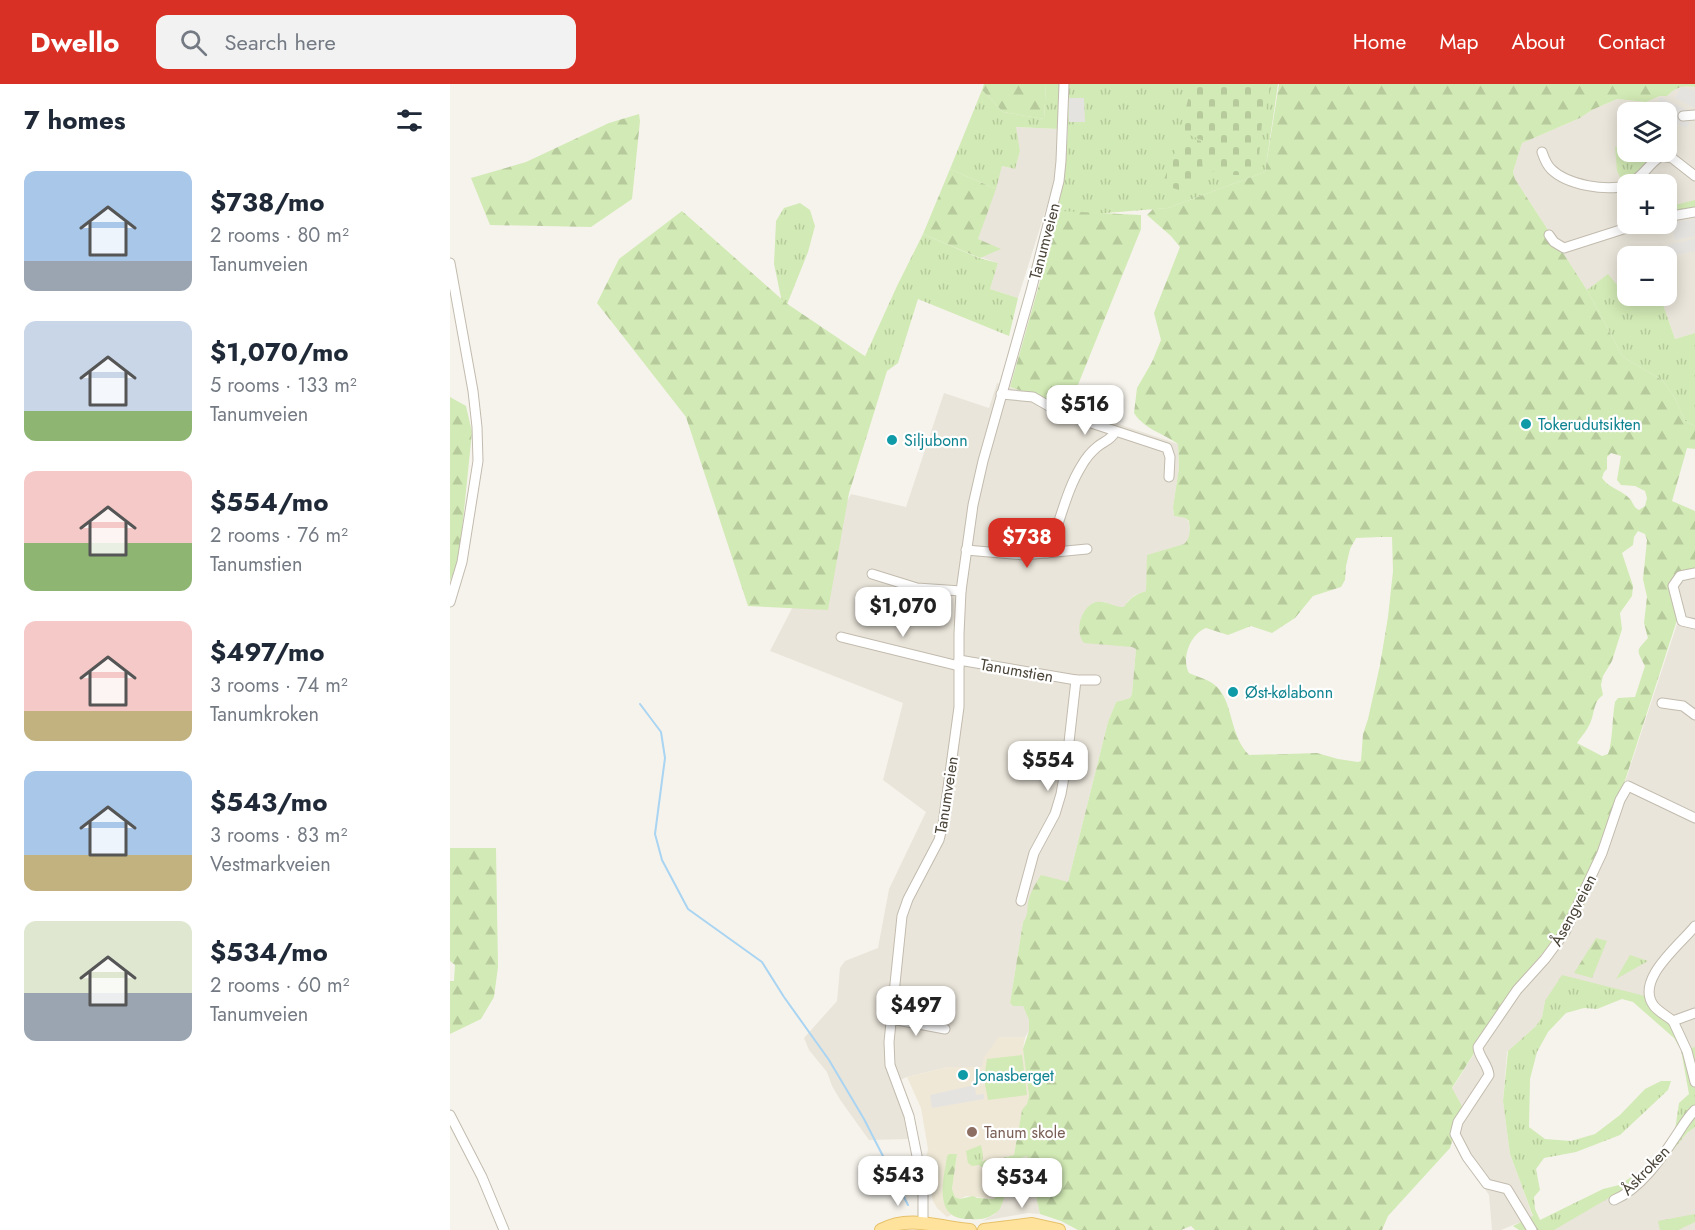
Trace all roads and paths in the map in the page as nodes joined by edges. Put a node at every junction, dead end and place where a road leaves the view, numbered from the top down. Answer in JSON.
{"nodes":[{"id":1,"x":1064,"y":84,"type":"edge"},
{"id":2,"x":1695,"y":115,"type":"edge"},
{"id":3,"x":1683,"y":116,"type":"dead end"},
{"id":4,"x":1542,"y":152,"type":"dead end"},
{"id":5,"x":1645,"y":174,"type":"edge"},
{"id":6,"x":1695,"y":176,"type":"edge"},
{"id":7,"x":1617,"y":188,"type":"edge"},
{"id":8,"x":1695,"y":212,"type":"edge"},
{"id":9,"x":1677,"y":215,"type":"edge"},
{"id":10,"x":1617,"y":231,"type":"edge"},
{"id":11,"x":1549,"y":235,"type":"dead end"},
{"id":12,"x":450,"y":263,"type":"edge"},
{"id":13,"x":1001,"y":394,"type":"junction"},
{"id":14,"x":1115,"y":432,"type":"junction"},
{"id":15,"x":1169,"y":477,"type":"dead end"},
{"id":16,"x":1087,"y":549,"type":"dead end"},
{"id":17,"x":966,"y":550,"type":"junction"},
{"id":18,"x":1047,"y":553,"type":"junction"},
{"id":19,"x":1695,"y":573,"type":"edge"},
{"id":20,"x":872,"y":574,"type":"dead end"},
{"id":21,"x":961,"y":591,"type":"junction"},
{"id":22,"x":450,"y":602,"type":"edge"},
{"id":23,"x":1695,"y":624,"type":"edge"},
{"id":24,"x":841,"y":638,"type":"dead end"},
{"id":25,"x":959,"y":663,"type":"junction"},
{"id":26,"x":1076,"y":680,"type":"junction"},
{"id":27,"x":1096,"y":680,"type":"dead end"},
{"id":28,"x":1662,"y":703,"type":"dead end"},
{"id":29,"x":1695,"y":715,"type":"edge"},
{"id":30,"x":1695,"y":818,"type":"edge"},
{"id":31,"x":1021,"y":901,"type":"dead end"},
{"id":32,"x":1695,"y":927,"type":"edge"},
{"id":33,"x":1695,"y":1013,"type":"edge"},
{"id":34,"x":892,"y":1019,"type":"junction"},
{"id":35,"x":1673,"y":1021,"type":"junction"},
{"id":36,"x":945,"y":1029,"type":"dead end"},
{"id":37,"x":1695,"y":1082,"type":"edge"},
{"id":38,"x":1695,"y":1110,"type":"edge"},
{"id":39,"x":450,"y":1115,"type":"edge"},
{"id":40,"x":1614,"y":1200,"type":"dead end"},
{"id":41,"x":929,"y":1225,"type":"edge"},
{"id":42,"x":504,"y":1230,"type":"edge"},
{"id":43,"x":881,"y":1230,"type":"edge"},
{"id":44,"x":970,"y":1230,"type":"edge"},
{"id":45,"x":984,"y":1230,"type":"edge"},
{"id":46,"x":1059,"y":1230,"type":"edge"},
{"id":47,"x":1532,"y":1230,"type":"edge"}],
"edges":[{"from":1,"to":13,"type":"street","name":"Tanumveien"},
{"from":2,"to":3,"type":"street"},
{"from":4,"to":7,"type":"street"},
{"from":5,"to":6,"type":"street"},
{"from":8,"to":9,"type":"street"},
{"from":10,"to":11,"type":"street"},
{"from":12,"to":22,"type":"street"},
{"from":13,"to":14,"type":"street"},
{"from":13,"to":17,"type":"street","name":"Tanumveien"},
{"from":14,"to":15,"type":"street"},
{"from":14,"to":18,"type":"street"},
{"from":16,"to":18,"type":"street"},
{"from":17,"to":18,"type":"street"},
{"from":17,"to":21,"type":"street","name":"Tanumveien"},
{"from":19,"to":23,"type":"street"},
{"from":20,"to":21,"type":"street"},
{"from":21,"to":25,"type":"street","name":"Tanumveien"},
{"from":24,"to":25,"type":"street"},
{"from":25,"to":26,"type":"street","name":"Tanumstien"},
{"from":25,"to":34,"type":"street","name":"Tanumveien"},
{"from":26,"to":27,"type":"street","name":"Tanumstien"},
{"from":26,"to":31,"type":"street","name":"Tanumstien"},
{"from":28,"to":29,"type":"street"},
{"from":30,"to":47,"type":"street","name":"Åsengveien"},
{"from":32,"to":35,"type":"street"},
{"from":33,"to":35,"type":"street"},
{"from":34,"to":36,"type":"street"},
{"from":34,"to":41,"type":"street","name":"Tanumveien"},
{"from":35,"to":37,"type":"street"},
{"from":38,"to":40,"type":"street","name":"Åskroken"},
{"from":39,"to":42,"type":"street"},
{"from":41,"to":43,"type":"main road"},
{"from":41,"to":44,"type":"main road"},
{"from":45,"to":46,"type":"main road"}]}
